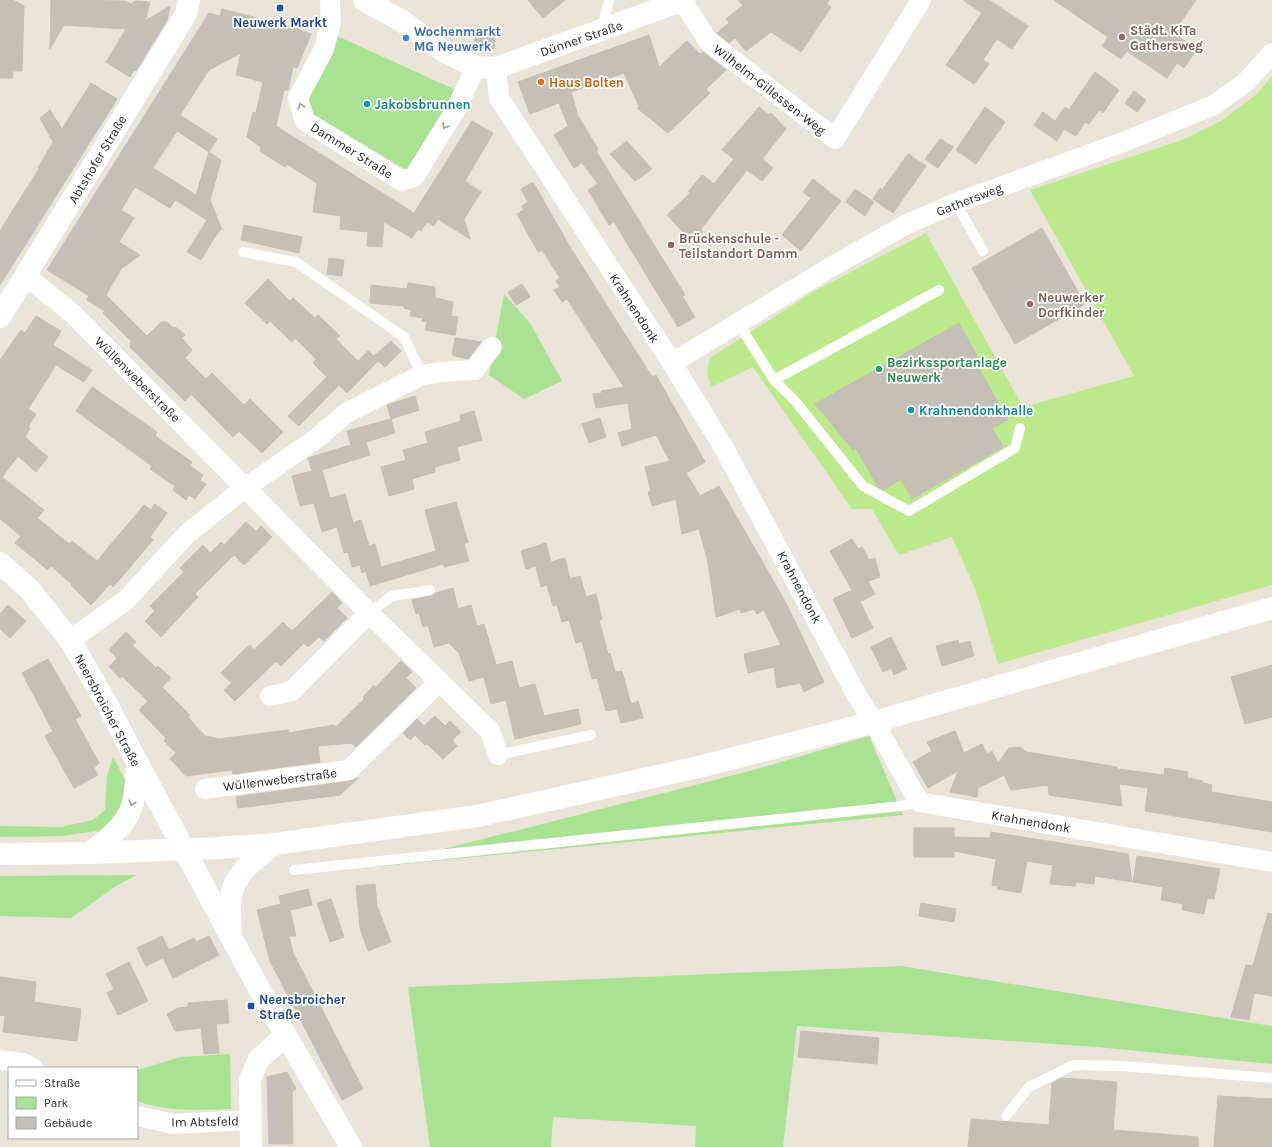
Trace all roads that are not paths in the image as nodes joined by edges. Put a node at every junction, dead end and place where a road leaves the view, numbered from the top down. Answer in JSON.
{"nodes":[{"id":1,"x":189,"y":0,"type":"edge"},
{"id":2,"x":330,"y":0,"type":"edge"},
{"id":3,"x":364,"y":0,"type":"edge"},
{"id":4,"x":609,"y":0,"type":"edge"},
{"id":5,"x":684,"y":0,"type":"edge"},
{"id":6,"x":921,"y":0,"type":"edge"},
{"id":7,"x":601,"y":31,"type":"junction"},
{"id":8,"x":1272,"y":53,"type":"edge"},
{"id":9,"x":486,"y":68,"type":"junction"},
{"id":10,"x":956,"y":203,"type":"junction"},
{"id":11,"x":983,"y":251,"type":"dead end"},
{"id":12,"x":243,"y":252,"type":"dead end"},
{"id":13,"x":26,"y":276,"type":"junction"},
{"id":14,"x":939,"y":290,"type":"dead end"},
{"id":15,"x":0,"y":316,"type":"edge"},
{"id":16,"x":738,"y":323,"type":"junction"},
{"id":17,"x":492,"y":347,"type":"dead end"},
{"id":18,"x":672,"y":363,"type":"junction"},
{"id":19,"x":422,"y":376,"type":"junction"},
{"id":20,"x":774,"y":380,"type":"junction"},
{"id":21,"x":1020,"y":428,"type":"dead end"},
{"id":22,"x":246,"y":487,"type":"junction"},
{"id":23,"x":0,"y":563,"type":"edge"},
{"id":24,"x":430,"y":590,"type":"dead end"},
{"id":25,"x":1272,"y":608,"type":"edge"},
{"id":26,"x":370,"y":613,"type":"junction"},
{"id":27,"x":70,"y":640,"type":"junction"},
{"id":28,"x":439,"y":682,"type":"junction"},
{"id":29,"x":270,"y":696,"type":"dead end"},
{"id":30,"x":874,"y":722,"type":"junction"},
{"id":31,"x":591,"y":735,"type":"dead end"},
{"id":32,"x":498,"y":755,"type":"joint"},
{"id":33,"x":138,"y":764,"type":"junction"},
{"id":34,"x":205,"y":789,"type":"dead end"},
{"id":35,"x":919,"y":802,"type":"junction"},
{"id":36,"x":274,"y":844,"type":"junction"},
{"id":37,"x":184,"y":848,"type":"junction"},
{"id":38,"x":90,"y":853,"type":"junction"},
{"id":39,"x":0,"y":854,"type":"edge"},
{"id":40,"x":1272,"y":862,"type":"edge"},
{"id":41,"x":294,"y":870,"type":"dead end"},
{"id":42,"x":231,"y":935,"type":"junction"},
{"id":43,"x":286,"y":1035,"type":"junction"},
{"id":44,"x":0,"y":1060,"type":"edge"},
{"id":45,"x":31,"y":1067,"type":"edge"},
{"id":46,"x":1272,"y":1078,"type":"edge"},
{"id":47,"x":138,"y":1116,"type":"edge"},
{"id":48,"x":1006,"y":1116,"type":"dead end"},
{"id":49,"x":250,"y":1120,"type":"junction"},
{"id":50,"x":251,"y":1147,"type":"edge"},
{"id":51,"x":351,"y":1147,"type":"edge"}],
"edges":[{"from":1,"to":13,"type":"street","name":"Abtshofer Straße"},
{"from":9,"to":2,"type":"street","name":"Dammer Straße","one_way":true},
{"from":3,"to":9,"type":"street"},
{"from":4,"to":7,"type":"lane"},
{"from":5,"to":6,"type":"street","name":"Wilhelm-Gillessen-Weg"},
{"from":5,"to":7,"type":"street","name":"Dünner Straße"},
{"from":7,"to":9,"type":"street","name":"Dünner Straße"},
{"from":8,"to":10,"type":"street","name":"Gathersweg"},
{"from":9,"to":18,"type":"street","name":"Krahnendonk"},
{"from":10,"to":11,"type":"lane"},
{"from":10,"to":16,"type":"street","name":"Gathersweg"},
{"from":12,"to":19,"type":"lane"},
{"from":13,"to":15,"type":"street","name":"Abtshofer Straße"},
{"from":13,"to":22,"type":"street","name":"Wüllenweberstraße"},
{"from":14,"to":20,"type":"lane"},
{"from":16,"to":18,"type":"street","name":"Gathersweg"},
{"from":16,"to":20,"type":"lane"},
{"from":17,"to":19,"type":"street"},
{"from":18,"to":30,"type":"street","name":"Krahnendonk"},
{"from":19,"to":22,"type":"street"},
{"from":20,"to":21,"type":"lane"},
{"from":22,"to":26,"type":"street","name":"Wüllenweberstraße"},
{"from":22,"to":27,"type":"street"},
{"from":23,"to":27,"type":"street","name":"Neersbroicher Straße"},
{"from":24,"to":26,"type":"lane"},
{"from":25,"to":30,"type":"street"},
{"from":26,"to":28,"type":"street","name":"Wüllenweberstraße"},
{"from":26,"to":29,"type":"street"},
{"from":27,"to":33,"type":"street","name":"Neersbroicher Straße"},
{"from":28,"to":32,"type":"street","name":"Wüllenweberstraße"},
{"from":28,"to":34,"type":"street","name":"Wüllenweberstraße"},
{"from":30,"to":35,"type":"street","name":"Krahnendonk"},
{"from":30,"to":36,"type":"street"},
{"from":31,"to":32,"type":"lane"},
{"from":33,"to":37,"type":"street","name":"Neersbroicher Straße"},
{"from":33,"to":38,"type":"street","one_way":true},
{"from":35,"to":40,"type":"street","name":"Krahnendonk"},
{"from":35,"to":41,"type":"lane"},
{"from":36,"to":37,"type":"street"},
{"from":36,"to":42,"type":"street"},
{"from":37,"to":38,"type":"street"},
{"from":37,"to":42,"type":"street","name":"Neersbroicher Straße"},
{"from":38,"to":39,"type":"street"},
{"from":42,"to":43,"type":"street","name":"Neersbroicher Straße"},
{"from":43,"to":49,"type":"street"},
{"from":43,"to":51,"type":"street","name":"Neersbroicher Straße"},
{"from":44,"to":45,"type":"street"},
{"from":46,"to":48,"type":"lane"},
{"from":47,"to":49,"type":"street","name":"Im Abtsfeld"},
{"from":49,"to":50,"type":"street"}]}
